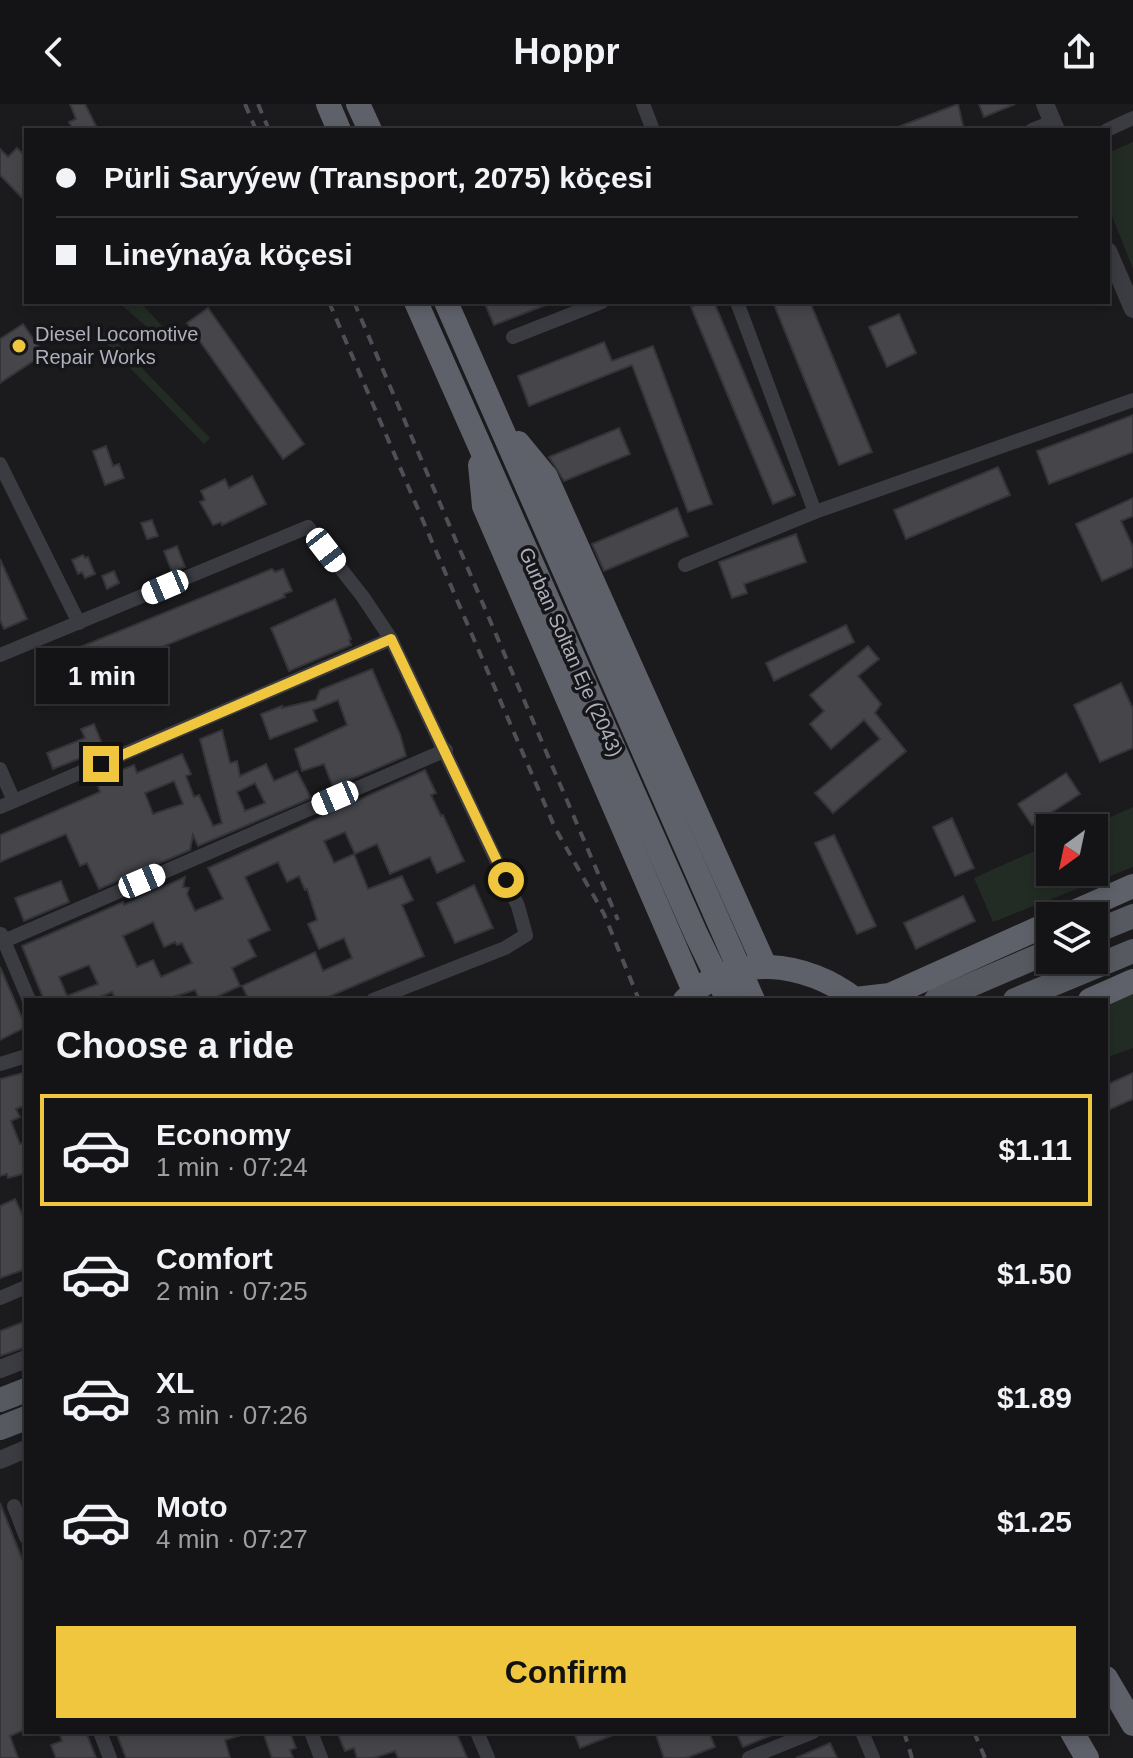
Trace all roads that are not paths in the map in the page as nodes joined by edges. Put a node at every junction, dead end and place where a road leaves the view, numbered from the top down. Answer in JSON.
{"nodes":[{"id":1,"x":328,"y":104,"type":"edge"},
{"id":2,"x":358,"y":104,"type":"edge"},
{"id":3,"x":643,"y":104,"type":"edge"},
{"id":4,"x":1045,"y":104,"type":"edge"},
{"id":5,"x":1133,"y":118,"type":"edge"},
{"id":6,"x":1054,"y":126,"type":"edge"},
{"id":7,"x":338,"y":128,"type":"edge"},
{"id":8,"x":369,"y":128,"type":"edge"},
{"id":9,"x":652,"y":128,"type":"edge"},
{"id":10,"x":1110,"y":129,"type":"edge"},
{"id":11,"x":1110,"y":256,"type":"edge"},
{"id":12,"x":417,"y":304,"type":"edge"},
{"id":13,"x":447,"y":304,"type":"edge"},
{"id":14,"x":597,"y":304,"type":"edge"},
{"id":15,"x":738,"y":304,"type":"edge"},
{"id":16,"x":1133,"y":309,"type":"edge"},
{"id":17,"x":513,"y":337,"type":"dead end"},
{"id":18,"x":1133,"y":400,"type":"edge"},
{"id":19,"x":500,"y":423,"type":"junction"},
{"id":20,"x":476,"y":439,"type":"junction"},
{"id":21,"x":0,"y":464,"type":"edge"},
{"id":22,"x":815,"y":512,"type":"junction"},
{"id":23,"x":685,"y":565,"type":"dead end"},
{"id":24,"x":79,"y":623,"type":"junction"},
{"id":25,"x":391,"y":639,"type":"junction"},
{"id":26,"x":1,"y":652,"type":"edge"},
{"id":27,"x":446,"y":750,"type":"junction"},
{"id":28,"x":0,"y":769,"type":"edge"},
{"id":29,"x":7,"y":804,"type":"edge"},
{"id":30,"x":1133,"y":886,"type":"edge"},
{"id":31,"x":1097,"y":902,"type":"edge"},
{"id":32,"x":1133,"y":916,"type":"edge"},
{"id":33,"x":1108,"y":926,"type":"edge"},
{"id":34,"x":1036,"y":929,"type":"edge"},
{"id":35,"x":2,"y":937,"type":"edge"},
{"id":36,"x":1133,"y":951,"type":"edge"},
{"id":37,"x":1036,"y":957,"type":"edge"},
{"id":38,"x":765,"y":966,"type":"junction"},
{"id":39,"x":1133,"y":981,"type":"edge"},
{"id":40,"x":689,"y":996,"type":"edge"},
{"id":41,"x":28,"y":998,"type":"edge"},
{"id":42,"x":378,"y":998,"type":"edge"},
{"id":43,"x":727,"y":998,"type":"edge"},
{"id":44,"x":752,"y":998,"type":"edge"},
{"id":45,"x":854,"y":998,"type":"edge"},
{"id":46,"x":864,"y":998,"type":"edge"},
{"id":47,"x":941,"y":998,"type":"edge"},
{"id":48,"x":1020,"y":998,"type":"edge"},
{"id":49,"x":1095,"y":998,"type":"edge"},
{"id":50,"x":24,"y":1057,"type":"edge"},
{"id":51,"x":0,"y":1064,"type":"edge"},
{"id":52,"x":24,"y":1288,"type":"edge"},
{"id":53,"x":0,"y":1298,"type":"edge"},
{"id":54,"x":24,"y":1360,"type":"edge"},
{"id":55,"x":0,"y":1369,"type":"edge"},
{"id":56,"x":24,"y":1391,"type":"edge"},
{"id":57,"x":0,"y":1400,"type":"edge"},
{"id":58,"x":24,"y":1419,"type":"edge"},
{"id":59,"x":0,"y":1428,"type":"edge"},
{"id":60,"x":24,"y":1450,"type":"edge"},
{"id":61,"x":0,"y":1460,"type":"edge"},
{"id":62,"x":14,"y":1506,"type":"dead end"},
{"id":63,"x":24,"y":1532,"type":"edge"},
{"id":64,"x":1108,"y":1681,"type":"edge"},
{"id":65,"x":1133,"y":1724,"type":"edge"},
{"id":66,"x":101,"y":1734,"type":"edge"},
{"id":67,"x":312,"y":1734,"type":"edge"},
{"id":68,"x":478,"y":1734,"type":"edge"},
{"id":69,"x":808,"y":1734,"type":"edge"},
{"id":70,"x":863,"y":1734,"type":"edge"},
{"id":71,"x":1073,"y":1734,"type":"edge"},
{"id":72,"x":1080,"y":1734,"type":"edge"},
{"id":73,"x":110,"y":1758,"type":"edge"},
{"id":74,"x":321,"y":1758,"type":"edge"},
{"id":75,"x":488,"y":1758,"type":"edge"},
{"id":76,"x":749,"y":1758,"type":"edge"},
{"id":77,"x":873,"y":1758,"type":"edge"},
{"id":78,"x":1089,"y":1758,"type":"edge"}],
"edges":[{"from":1,"to":7,"type":"highway"},
{"from":2,"to":8,"type":"highway"},
{"from":3,"to":9,"type":"street"},
{"from":4,"to":6,"type":"street"},
{"from":5,"to":10,"type":"street"},
{"from":11,"to":16,"type":"street"},
{"from":12,"to":20,"type":"highway","name":"Gurban Soltan Eje (2043)"},
{"from":13,"to":19,"type":"highway","name":"Gurban Soltan Eje (2043)"},
{"from":14,"to":17,"type":"street"},
{"from":15,"to":22,"type":"street"},
{"from":18,"to":22,"type":"street"},
{"from":19,"to":38,"type":"highway"},
{"from":19,"to":44,"type":"highway","name":"Gurban Soltan Eje (2043)"},
{"from":20,"to":40,"type":"highway"},
{"from":20,"to":43,"type":"highway","name":"Gurban Soltan Eje (2043)"},
{"from":21,"to":24,"type":"street"},
{"from":22,"to":23,"type":"street"},
{"from":24,"to":25,"type":"street"},
{"from":24,"to":26,"type":"street"},
{"from":25,"to":27,"type":"street"},
{"from":25,"to":29,"type":"street"},
{"from":27,"to":35,"type":"street"},
{"from":27,"to":42,"type":"street"},
{"from":28,"to":29,"type":"street"},
{"from":30,"to":31,"type":"highway"},
{"from":32,"to":33,"type":"main road"},
{"from":34,"to":46,"type":"highway"},
{"from":35,"to":41,"type":"street"},
{"from":36,"to":48,"type":"main road"},
{"from":37,"to":47,"type":"main road"},
{"from":38,"to":40,"type":"highway","bridge":true},
{"from":38,"to":45,"type":"highway","bridge":true},
{"from":39,"to":49,"type":"highway"},
{"from":50,"to":51,"type":"street"},
{"from":52,"to":53,"type":"street"},
{"from":54,"to":55,"type":"street"},
{"from":56,"to":57,"type":"main road"},
{"from":58,"to":59,"type":"main road"},
{"from":60,"to":61,"type":"street"},
{"from":62,"to":63,"type":"street"},
{"from":64,"to":65,"type":"highway"},
{"from":66,"to":73,"type":"street"},
{"from":67,"to":74,"type":"street"},
{"from":68,"to":75,"type":"street"},
{"from":69,"to":76,"type":"street"},
{"from":70,"to":77,"type":"street"},
{"from":71,"to":78,"type":"highway"},
{"from":72,"to":78,"type":"highway"}]}
